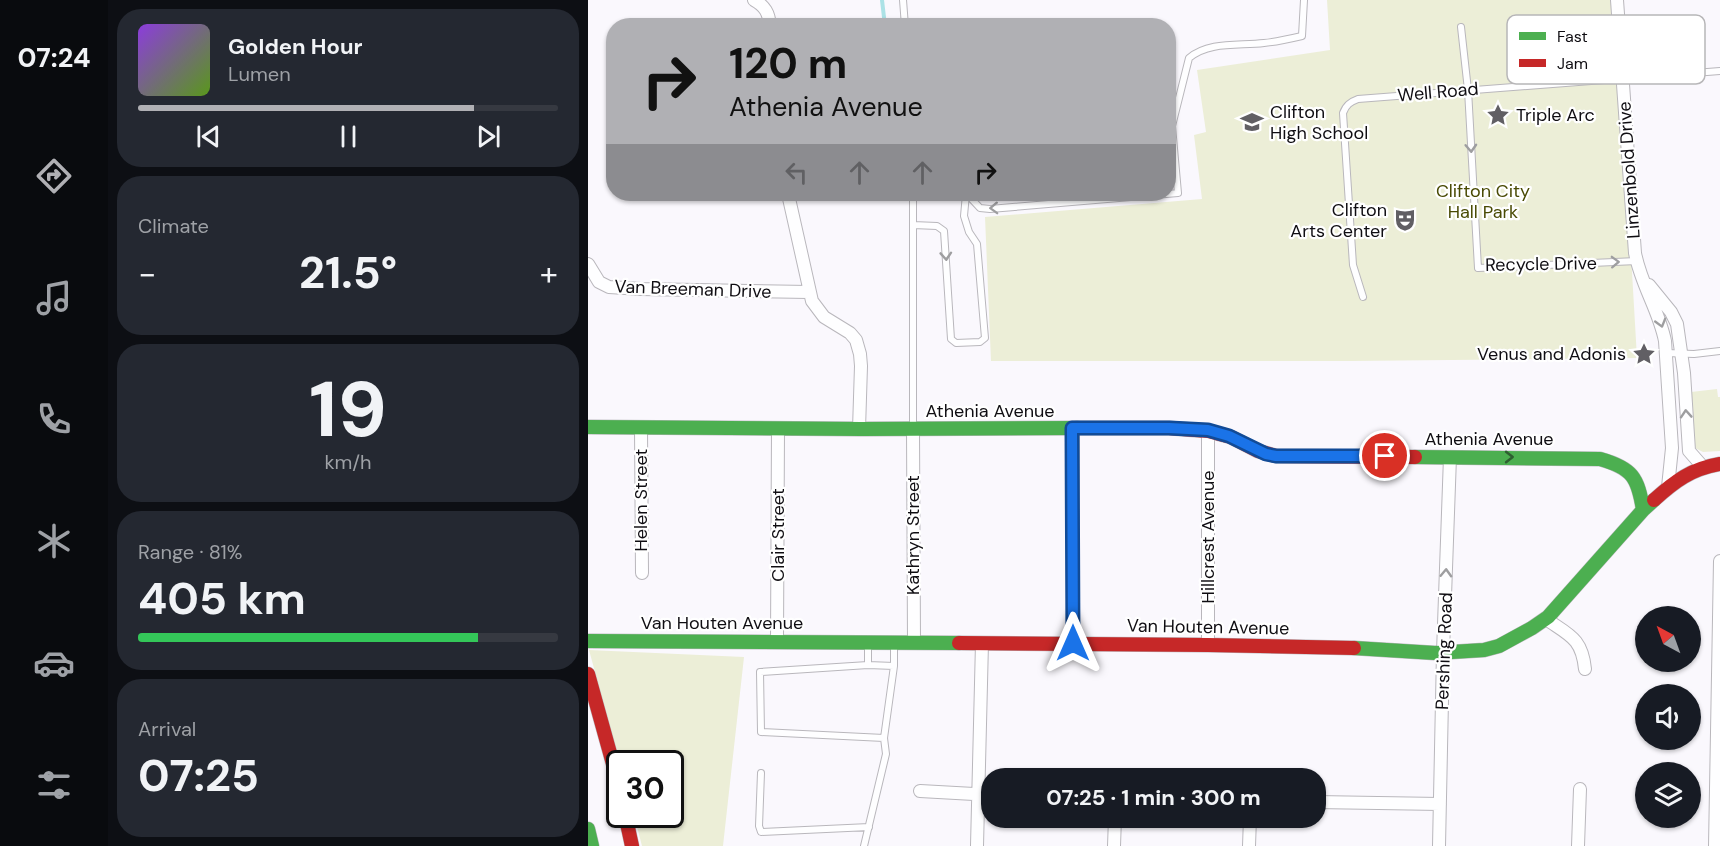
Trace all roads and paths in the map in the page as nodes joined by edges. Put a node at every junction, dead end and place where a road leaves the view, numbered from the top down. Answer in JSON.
{"nodes":[{"id":1,"x":754,"y":0,"type":"edge"},
{"id":2,"x":903,"y":0,"type":"edge"},
{"id":3,"x":1304,"y":0,"type":"edge"},
{"id":4,"x":1617,"y":0,"type":"edge"},
{"id":5,"x":1618,"y":15,"type":"edge"},
{"id":6,"x":768,"y":18,"type":"edge"},
{"id":7,"x":904,"y":18,"type":"edge"},
{"id":8,"x":1461,"y":27,"type":"dead end"},
{"id":9,"x":1720,"y":71,"type":"edge"},
{"id":10,"x":1705,"y":72,"type":"edge"},
{"id":11,"x":1544,"y":84,"type":"edge"},
{"id":12,"x":1621,"y":84,"type":"edge"},
{"id":13,"x":1468,"y":90,"type":"junction"},
{"id":14,"x":1176,"y":110,"type":"edge"},
{"id":15,"x":1176,"y":171,"type":"edge"},
{"id":16,"x":1176,"y":193,"type":"edge"},
{"id":17,"x":790,"y":201,"type":"edge"},
{"id":18,"x":912,"y":201,"type":"edge"},
{"id":19,"x":965,"y":201,"type":"edge"},
{"id":20,"x":973,"y":201,"type":"edge"},
{"id":21,"x":1084,"y":201,"type":"edge"},
{"id":22,"x":913,"y":225,"type":"junction"},
{"id":23,"x":588,"y":264,"type":"edge"},
{"id":24,"x":1638,"y":265,"type":"junction"},
{"id":25,"x":809,"y":292,"type":"junction"},
{"id":26,"x":1363,"y":297,"type":"dead end"},
{"id":27,"x":1720,"y":351,"type":"edge"},
{"id":28,"x":1666,"y":353,"type":"junction"},
{"id":29,"x":1681,"y":353,"type":"junction"},
{"id":30,"x":588,"y":427,"type":"edge"},
{"id":31,"x":641,"y":428,"type":"junction"},
{"id":32,"x":1072,"y":428,"type":"junction"},
{"id":33,"x":778,"y":429,"type":"junction"},
{"id":34,"x":859,"y":429,"type":"junction"},
{"id":35,"x":913,"y":429,"type":"junction"},
{"id":36,"x":1208,"y":430,"type":"junction"},
{"id":37,"x":1450,"y":457,"type":"junction"},
{"id":38,"x":1720,"y":464,"type":"edge"},
{"id":39,"x":1703,"y":467,"type":"junction"},
{"id":40,"x":1668,"y":487,"type":"junction"},
{"id":41,"x":1643,"y":510,"type":"junction"},
{"id":42,"x":1720,"y":561,"type":"edge"},
{"id":43,"x":642,"y":573,"type":"dead end"},
{"id":44,"x":1546,"y":619,"type":"junction"},
{"id":45,"x":588,"y":641,"type":"edge"},
{"id":46,"x":777,"y":641,"type":"junction"},
{"id":47,"x":868,"y":642,"type":"junction"},
{"id":48,"x":894,"y":642,"type":"junction"},
{"id":49,"x":914,"y":642,"type":"junction"},
{"id":50,"x":982,"y":643,"type":"junction"},
{"id":51,"x":1073,"y":643,"type":"junction"},
{"id":52,"x":1208,"y":645,"type":"junction"},
{"id":53,"x":1443,"y":652,"type":"junction"},
{"id":54,"x":868,"y":665,"type":"junction"},
{"id":55,"x":894,"y":666,"type":"junction"},
{"id":56,"x":1585,"y":669,"type":"dead end"},
{"id":57,"x":588,"y":674,"type":"edge"},
{"id":58,"x":884,"y":738,"type":"junction"},
{"id":59,"x":609,"y":750,"type":"edge"},
{"id":60,"x":761,"y":773,"type":"dead end"},
{"id":61,"x":1580,"y":789,"type":"dead end"},
{"id":62,"x":920,"y":791,"type":"dead end"},
{"id":63,"x":978,"y":794,"type":"junction"},
{"id":64,"x":981,"y":794,"type":"edge"},
{"id":65,"x":1326,"y":802,"type":"edge"},
{"id":66,"x":1440,"y":804,"type":"junction"},
{"id":67,"x":869,"y":827,"type":"junction"},
{"id":68,"x":629,"y":828,"type":"edge"},
{"id":69,"x":1115,"y":828,"type":"edge"},
{"id":70,"x":1250,"y":828,"type":"edge"},
{"id":71,"x":588,"y":829,"type":"edge"},
{"id":72,"x":592,"y":846,"type":"edge"},
{"id":73,"x":632,"y":846,"type":"edge"},
{"id":74,"x":864,"y":846,"type":"edge"},
{"id":75,"x":977,"y":846,"type":"edge"},
{"id":76,"x":1114,"y":846,"type":"edge"},
{"id":77,"x":1249,"y":846,"type":"edge"},
{"id":78,"x":1439,"y":846,"type":"edge"},
{"id":79,"x":1578,"y":846,"type":"edge"},
{"id":80,"x":1715,"y":846,"type":"edge"}],
"edges":[{"from":1,"to":6,"type":"street"},
{"from":2,"to":7,"type":"lane"},
{"from":3,"to":14,"type":"lane","one_way":true},
{"from":4,"to":5,"type":"street","name":"Linzenbold Drive"},
{"from":8,"to":13,"type":"lane"},
{"from":9,"to":10,"type":"lane","name":"Well Road"},
{"from":11,"to":13,"type":"lane","name":"Well Road"},
{"from":12,"to":24,"type":"street","name":"Linzenbold Drive"},
{"from":13,"to":24,"type":"lane","name":"Recycle Drive","one_way":true},
{"from":13,"to":26,"type":"lane","name":"Well Road"},
{"from":15,"to":16,"type":"lane","one_way":true},
{"from":17,"to":25,"type":"street"},
{"from":18,"to":22,"type":"lane"},
{"from":22,"to":19,"type":"lane","one_way":true},
{"from":21,"to":20,"type":"lane","one_way":true},
{"from":22,"to":35,"type":"lane"},
{"from":23,"to":25,"type":"street","name":"Van Breeman Drive"},
{"from":24,"to":28,"type":"street","name":"Linzenbold Drive","one_way":true},
{"from":24,"to":29,"type":"street","name":"Linzenbold Drive"},
{"from":25,"to":34,"type":"street"},
{"from":27,"to":29,"type":"lane"},
{"from":28,"to":29,"type":"lane"},
{"from":28,"to":40,"type":"street","name":"Linzenbold Drive"},
{"from":39,"to":29,"type":"street","name":"Linzenbold Drive","one_way":true},
{"from":30,"to":31,"type":"main road","name":"Athenia Avenue"},
{"from":31,"to":33,"type":"main road","name":"Athenia Avenue"},
{"from":31,"to":43,"type":"street","name":"Helen Street"},
{"from":32,"to":35,"type":"main road","name":"Athenia Avenue"},
{"from":32,"to":36,"type":"main road","name":"Athenia Avenue"},
{"from":32,"to":51,"type":"street"},
{"from":33,"to":34,"type":"main road","name":"Athenia Avenue"},
{"from":33,"to":46,"type":"street","name":"Clair Street"},
{"from":34,"to":35,"type":"main road","name":"Athenia Avenue"},
{"from":35,"to":49,"type":"street","name":"Kathryn Street"},
{"from":36,"to":37,"type":"main road","name":"Athenia Avenue"},
{"from":36,"to":52,"type":"street","name":"Hillcrest Avenue"},
{"from":37,"to":41,"type":"main road","name":"Athenia Avenue","one_way":true},
{"from":53,"to":37,"type":"street","name":"Pershing Road","one_way":true},
{"from":38,"to":39,"type":"main road","name":"Van Houten Avenue"},
{"from":39,"to":40,"type":"main road","name":"Van Houten Avenue"},
{"from":40,"to":41,"type":"main road","name":"Van Houten Avenue"},
{"from":41,"to":44,"type":"main road","name":"Van Houten Avenue"},
{"from":42,"to":80,"type":"street"},
{"from":44,"to":53,"type":"main road","name":"Van Houten Avenue"},
{"from":44,"to":56,"type":"street"},
{"from":45,"to":46,"type":"main road","name":"Van Houten Avenue"},
{"from":46,"to":47,"type":"main road","name":"Van Houten Avenue"},
{"from":47,"to":48,"type":"main road","name":"Van Houten Avenue"},
{"from":47,"to":54,"type":"lane"},
{"from":48,"to":49,"type":"main road","name":"Van Houten Avenue"},
{"from":48,"to":55,"type":"lane"},
{"from":49,"to":50,"type":"main road","name":"Van Houten Avenue"},
{"from":50,"to":51,"type":"main road","name":"Van Houten Avenue"},
{"from":50,"to":63,"type":"street"},
{"from":51,"to":52,"type":"main road","name":"Van Houten Avenue"},
{"from":52,"to":53,"type":"main road","name":"Van Houten Avenue"},
{"from":53,"to":66,"type":"street","name":"Pershing Road"},
{"from":54,"to":55,"type":"lane"},
{"from":54,"to":58,"type":"lane"},
{"from":55,"to":58,"type":"lane"},
{"from":57,"to":59,"type":"main road"},
{"from":58,"to":67,"type":"lane"},
{"from":60,"to":67,"type":"lane"},
{"from":61,"to":79,"type":"street"},
{"from":62,"to":63,"type":"street"},
{"from":63,"to":64,"type":"street"},
{"from":63,"to":75,"type":"street"},
{"from":65,"to":66,"type":"street"},
{"from":66,"to":78,"type":"street","name":"Pershing Road"},
{"from":67,"to":74,"type":"lane"},
{"from":68,"to":73,"type":"main road"},
{"from":69,"to":76,"type":"street"},
{"from":70,"to":77,"type":"street"},
{"from":71,"to":72,"type":"main road"}]}
